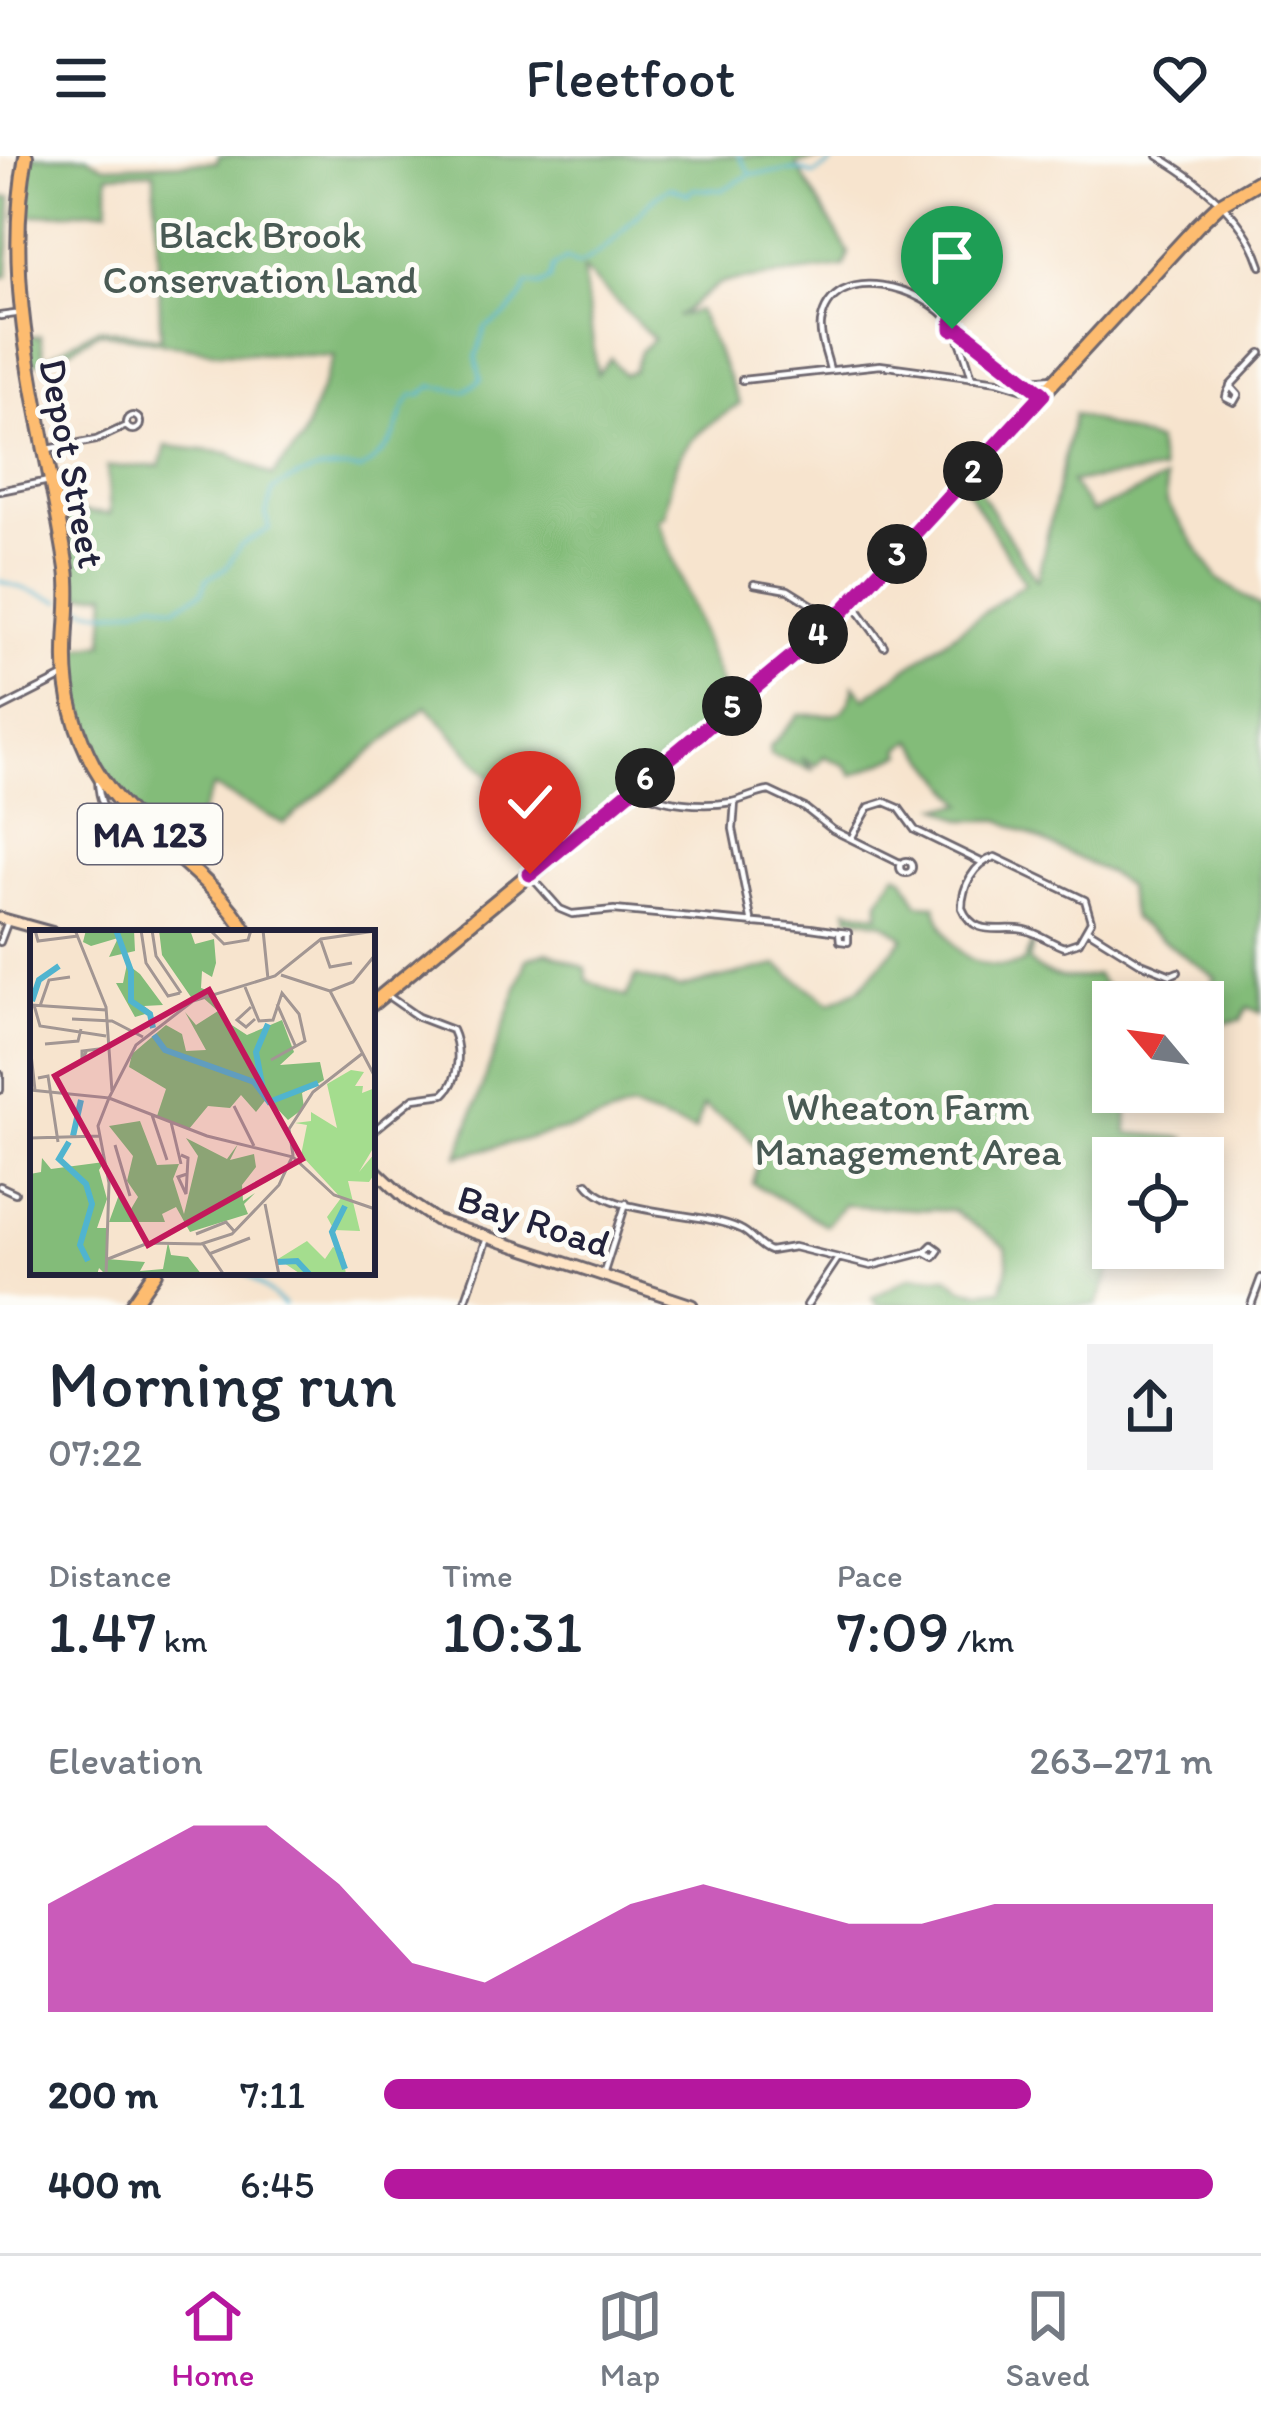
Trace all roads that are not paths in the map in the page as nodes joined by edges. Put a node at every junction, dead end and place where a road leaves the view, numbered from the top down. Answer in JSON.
{"nodes":[{"id":1,"x":26,"y":156,"type":"edge"},
{"id":2,"x":1158,"y":156,"type":"edge"},
{"id":3,"x":1261,"y":180,"type":"edge"},
{"id":4,"x":1220,"y":204,"type":"junction"},
{"id":5,"x":1261,"y":266,"type":"edge"},
{"id":6,"x":8,"y":315,"type":"edge"},
{"id":7,"x":952,"y":323,"type":"junction"},
{"id":8,"x":981,"y":345,"type":"junction"},
{"id":9,"x":1261,"y":353,"type":"edge"},
{"id":10,"x":966,"y":358,"type":"junction"},
{"id":11,"x":830,"y":370,"type":"junction"},
{"id":12,"x":1063,"y":372,"type":"junction"},
{"id":13,"x":972,"y":378,"type":"junction"},
{"id":14,"x":1025,"y":379,"type":"junction"},
{"id":15,"x":742,"y":380,"type":"dead end"},
{"id":16,"x":1230,"y":386,"type":"dead end"},
{"id":17,"x":1018,"y":387,"type":"junction"},
{"id":18,"x":1043,"y":394,"type":"junction"},
{"id":19,"x":126,"y":426,"type":"dead end"},
{"id":20,"x":42,"y":451,"type":"junction"},
{"id":21,"x":49,"y":481,"type":"junction"},
{"id":22,"x":0,"y":491,"type":"edge"},
{"id":23,"x":754,"y":584,"type":"dead end"},
{"id":24,"x":852,"y":602,"type":"junction"},
{"id":25,"x":831,"y":618,"type":"junction"},
{"id":26,"x":884,"y":646,"type":"dead end"},
{"id":27,"x":67,"y":675,"type":"junction"},
{"id":28,"x":0,"y":709,"type":"edge"},
{"id":29,"x":634,"y":787,"type":"junction"},
{"id":30,"x":735,"y":802,"type":"junction"},
{"id":31,"x":851,"y":837,"type":"junction"},
{"id":32,"x":981,"y":862,"type":"junction"},
{"id":33,"x":900,"y":863,"type":"dead end"},
{"id":34,"x":530,"y":874,"type":"junction"},
{"id":35,"x":4,"y":919,"type":"edge"},
{"id":36,"x":752,"y":924,"type":"junction"},
{"id":37,"x":42,"y":930,"type":"edge"},
{"id":38,"x":245,"y":930,"type":"edge"},
{"id":39,"x":1088,"y":930,"type":"junction"},
{"id":40,"x":838,"y":932,"type":"dead end"},
{"id":41,"x":0,"y":942,"type":"edge"},
{"id":42,"x":1178,"y":972,"type":"dead end"},
{"id":43,"x":385,"y":993,"type":"junction"},
{"id":44,"x":375,"y":1001,"type":"edge"},
{"id":45,"x":0,"y":1074,"type":"edge"},
{"id":46,"x":0,"y":1090,"type":"edge"},
{"id":47,"x":375,"y":1130,"type":"edge"},
{"id":48,"x":375,"y":1170,"type":"edge"},
{"id":49,"x":587,"y":1183,"type":"dead end"},
{"id":50,"x":0,"y":1186,"type":"edge"},
{"id":51,"x":15,"y":1193,"type":"dead end"},
{"id":52,"x":626,"y":1203,"type":"junction"},
{"id":53,"x":487,"y":1238,"type":"junction"},
{"id":54,"x":925,"y":1252,"type":"dead end"},
{"id":55,"x":838,"y":1259,"type":"junction"},
{"id":56,"x":153,"y":1275,"type":"edge"},
{"id":57,"x":603,"y":1275,"type":"junction"},
{"id":58,"x":1261,"y":1278,"type":"edge"},
{"id":59,"x":132,"y":1305,"type":"edge"},
{"id":60,"x":464,"y":1305,"type":"edge"},
{"id":61,"x":692,"y":1305,"type":"edge"},
{"id":62,"x":807,"y":1305,"type":"edge"},
{"id":63,"x":1251,"y":1305,"type":"edge"}],
"edges":[{"from":1,"to":6,"type":"main road","name":"Depot Street","number":"MA 123"},
{"from":2,"to":4,"type":"street"},
{"from":3,"to":4,"type":"main road"},
{"from":4,"to":5,"type":"street"},
{"from":4,"to":12,"type":"main road"},
{"from":6,"to":20,"type":"main road","name":"Depot Street","number":"MA 123"},
{"from":7,"to":8,"type":"street"},
{"from":7,"to":10,"type":"street"},
{"from":7,"to":11,"type":"street"},
{"from":8,"to":10,"type":"street"},
{"from":8,"to":14,"type":"street"},
{"from":9,"to":16,"type":"street"},
{"from":10,"to":13,"type":"street"},
{"from":11,"to":13,"type":"street"},
{"from":11,"to":15,"type":"street"},
{"from":12,"to":14,"type":"street"},
{"from":12,"to":18,"type":"main road"},
{"from":13,"to":17,"type":"street"},
{"from":14,"to":17,"type":"street"},
{"from":14,"to":18,"type":"street"},
{"from":17,"to":18,"type":"street"},
{"from":18,"to":24,"type":"main road"},
{"from":19,"to":20,"type":"street"},
{"from":20,"to":21,"type":"main road","name":"Depot Street","number":"MA 123"},
{"from":21,"to":22,"type":"street"},
{"from":21,"to":27,"type":"main road","name":"Depot Street","number":"MA 123"},
{"from":23,"to":25,"type":"street"},
{"from":24,"to":25,"type":"main road"},
{"from":24,"to":26,"type":"street"},
{"from":25,"to":29,"type":"main road"},
{"from":27,"to":28,"type":"street"},
{"from":27,"to":38,"type":"main road","name":"Depot Street","number":"MA 123"},
{"from":29,"to":30,"type":"street"},
{"from":29,"to":34,"type":"main road"},
{"from":30,"to":31,"type":"street"},
{"from":30,"to":36,"type":"street"},
{"from":31,"to":32,"type":"street"},
{"from":31,"to":33,"type":"street"},
{"from":32,"to":39,"type":"street"},
{"from":32,"to":39,"type":"street"},
{"from":34,"to":36,"type":"street"},
{"from":34,"to":43,"type":"main road"},
{"from":35,"to":37,"type":"main road"},
{"from":35,"to":41,"type":"street"},
{"from":36,"to":40,"type":"street"},
{"from":39,"to":42,"type":"street"},
{"from":43,"to":44,"type":"main road"},
{"from":43,"to":47,"type":"street"},
{"from":45,"to":46,"type":"street"},
{"from":48,"to":53,"type":"main road","name":"Bay Road"},
{"from":49,"to":52,"type":"street"},
{"from":50,"to":51,"type":"street"},
{"from":52,"to":55,"type":"street"},
{"from":52,"to":57,"type":"street"},
{"from":53,"to":57,"type":"main road","name":"Bay Road"},
{"from":53,"to":60,"type":"street"},
{"from":54,"to":55,"type":"street"},
{"from":55,"to":62,"type":"street"},
{"from":56,"to":59,"type":"main road"},
{"from":57,"to":61,"type":"main road","name":"Bay Road"},
{"from":58,"to":63,"type":"street"}]}
